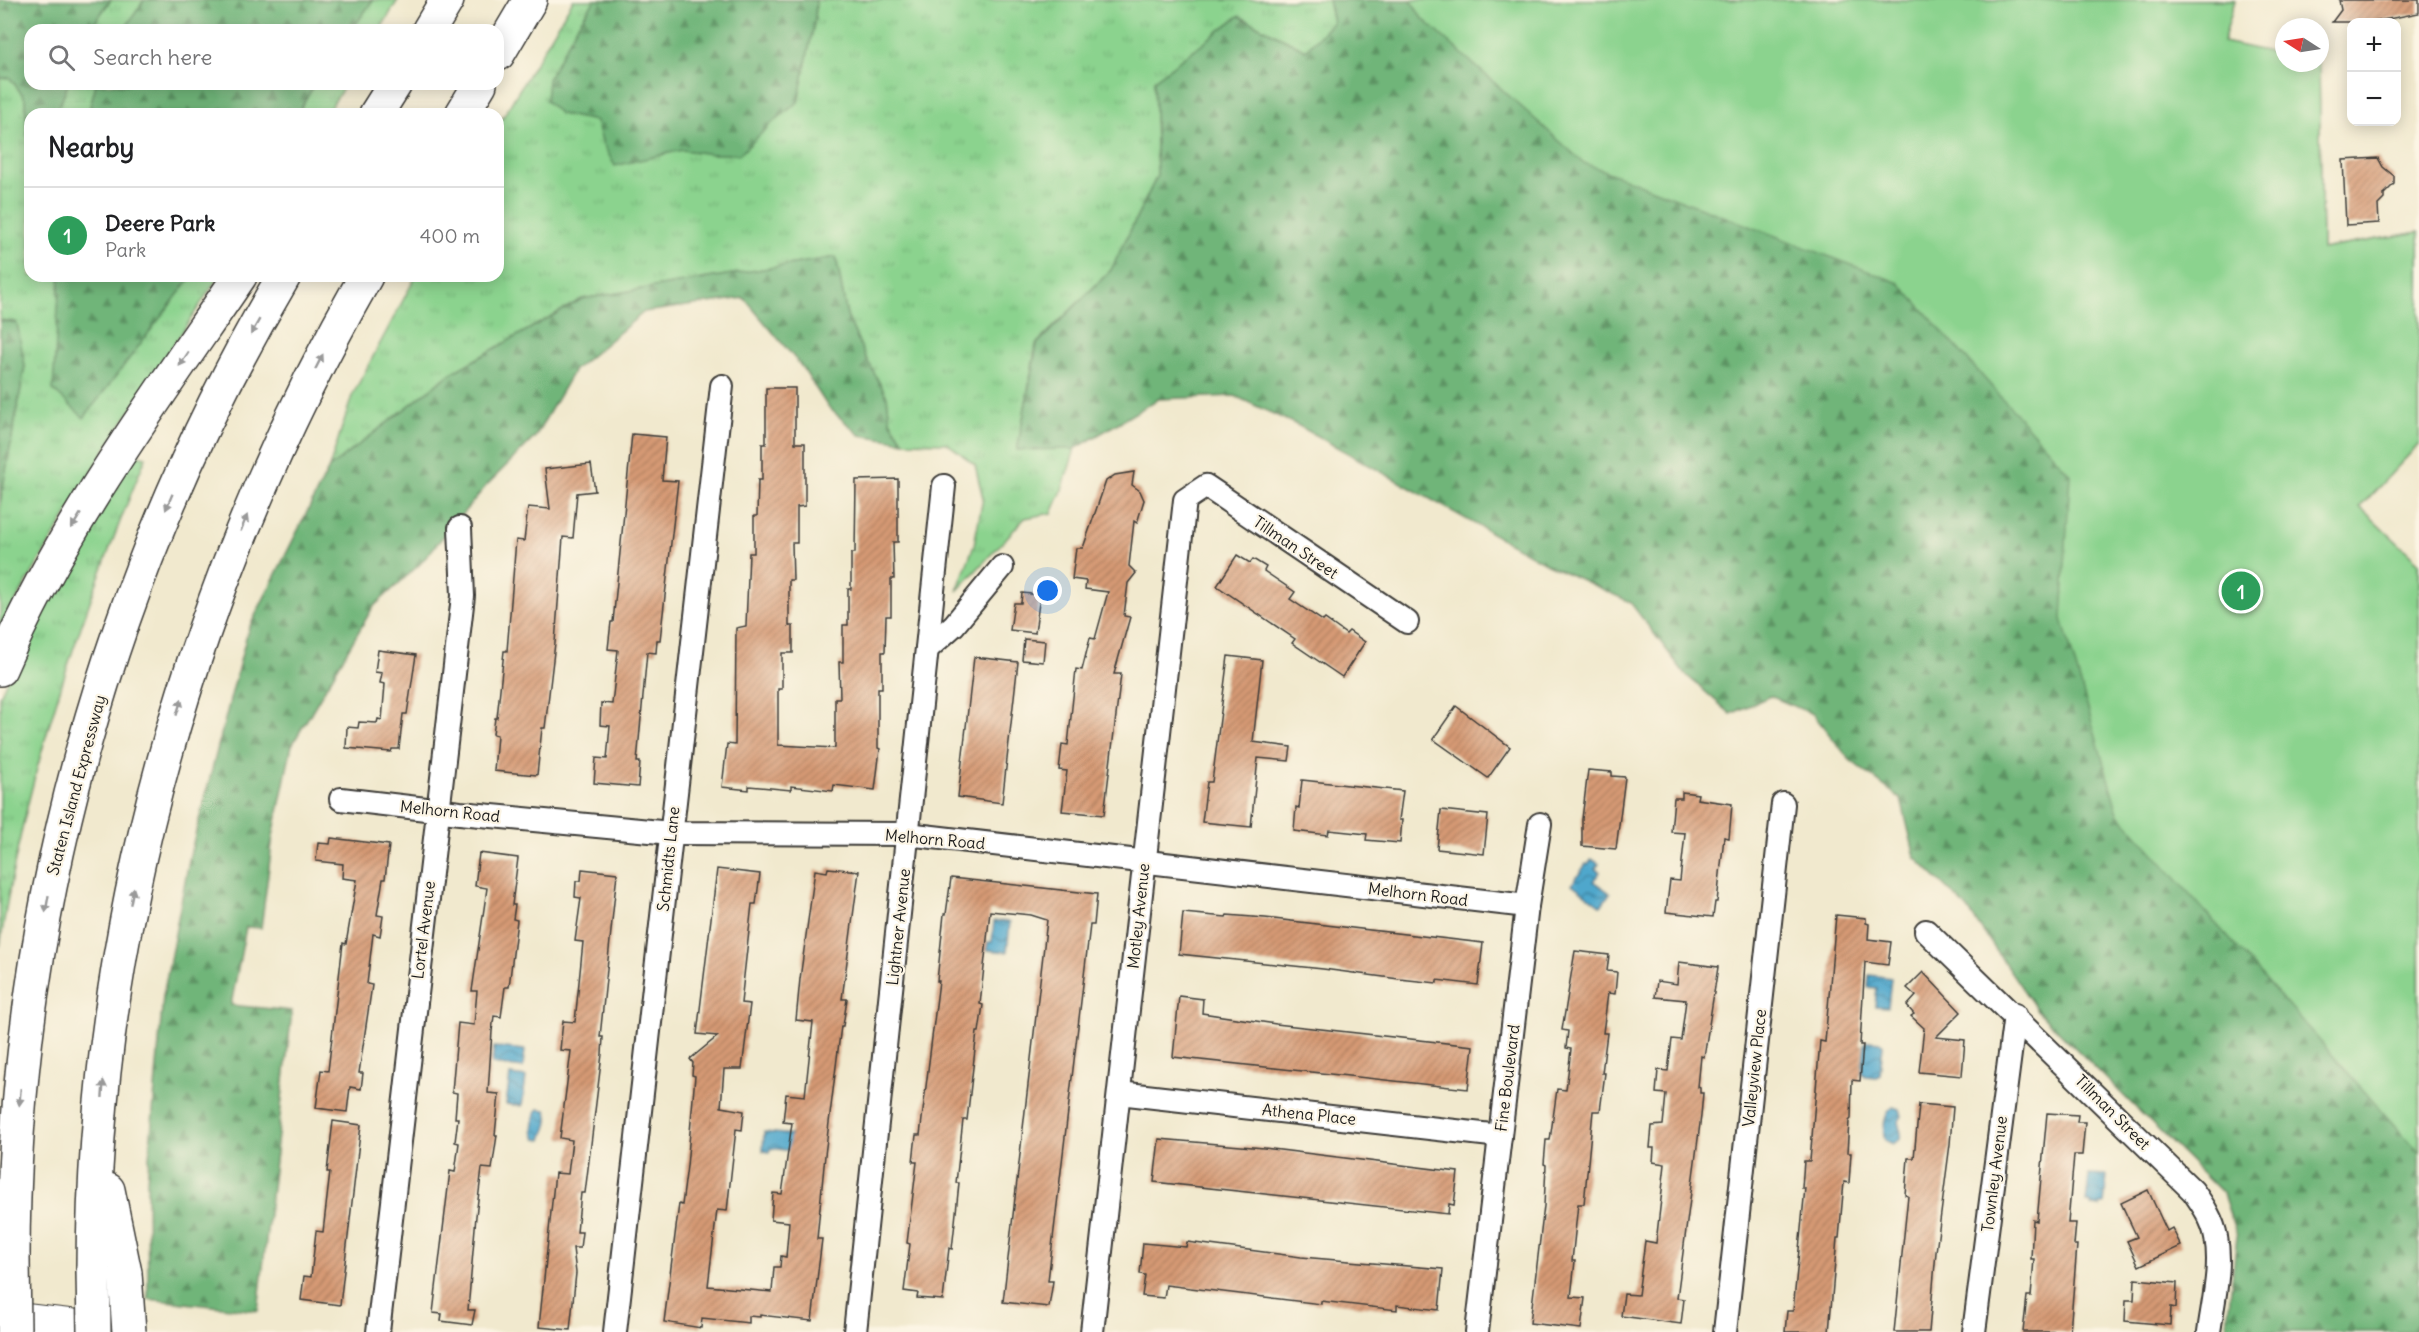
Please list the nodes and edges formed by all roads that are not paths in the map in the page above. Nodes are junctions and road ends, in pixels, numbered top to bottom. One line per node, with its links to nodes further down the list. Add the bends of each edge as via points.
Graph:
1 (447, 0): 3 (highway)
2 (530, 0): 4 (highway)
3 (433, 24)
4 (504, 44)
5 (391, 90): 7 (highway)
6 (476, 90): 8 (highway)
7 (380, 108)
8 (466, 108)
9 (236, 282): 19 (highway, one-way to 19, via 77,519 39,584)
10 (281, 282): 34 (highway, Staten Island Expressway, one-way to 34, bridge, via 226,380 170,500 118,635 77,771 52,877 28,1022 16,1152)
11 (363, 282): 32 (highway, one-way to 11, via 109,1040 132,897 156,789 186,684 221,582 266,472 321,357)
12 (722, 386): 24 (street, Schmidts Lane)
13 (944, 486): 18 (street, Lightner Avenue)
14 (1185, 500): 17 (street, Tillman Street, via 1206,486); 26 (street, Motley Avenue)
15 (460, 528): 22 (street, Lortel Avenue, via 463,596)
16 (1002, 567): 18 (street, via 954,625)
17 (1407, 622)
18 (927, 649): 25 (street, Lightner Avenue)
19 (0, 669)
20 (341, 799): 22 (street, Melhorn Road)
21 (1783, 804): 42 (street, Valleyview Place)
22 (437, 810): 24 (street, Melhorn Road); 37 (street, Lortel Avenue)
23 (1540, 824): 27 (street, Fine Boulevard)
24 (671, 832): 25 (street, Melhorn Road); 38 (street, Schmidts Lane)
25 (907, 834): 26 (street, Melhorn Road); 39 (street, Lightner Avenue)
26 (1144, 862): 27 (street, Melhorn Road); 30 (street, Motley Avenue)
27 (1527, 906): 31 (street, Fine Boulevard)
28 (1926, 931): 29 (street, Tillman Street)
29 (2015, 1016): 43 (street, Townley Avenue); 44 (street, Tillman Street, via 2193,1191 2208,1214 2217,1238)
30 (1119, 1093): 31 (street, Athena Place); 40 (street, Motley Avenue)
31 (1500, 1136): 41 (street, Fine Boulevard)
32 (99, 1147): 35 (highway, bridge); 36 (highway, bridge, via 125,1273)
33 (0, 1317): 36 (main road)
34 (14, 1332)
35 (94, 1332)
36 (130, 1332)
37 (378, 1332)
38 (615, 1332)
39 (855, 1332)
40 (1092, 1332)
41 (1477, 1332)
42 (1725, 1332)
43 (1974, 1332)
44 (2209, 1332)

